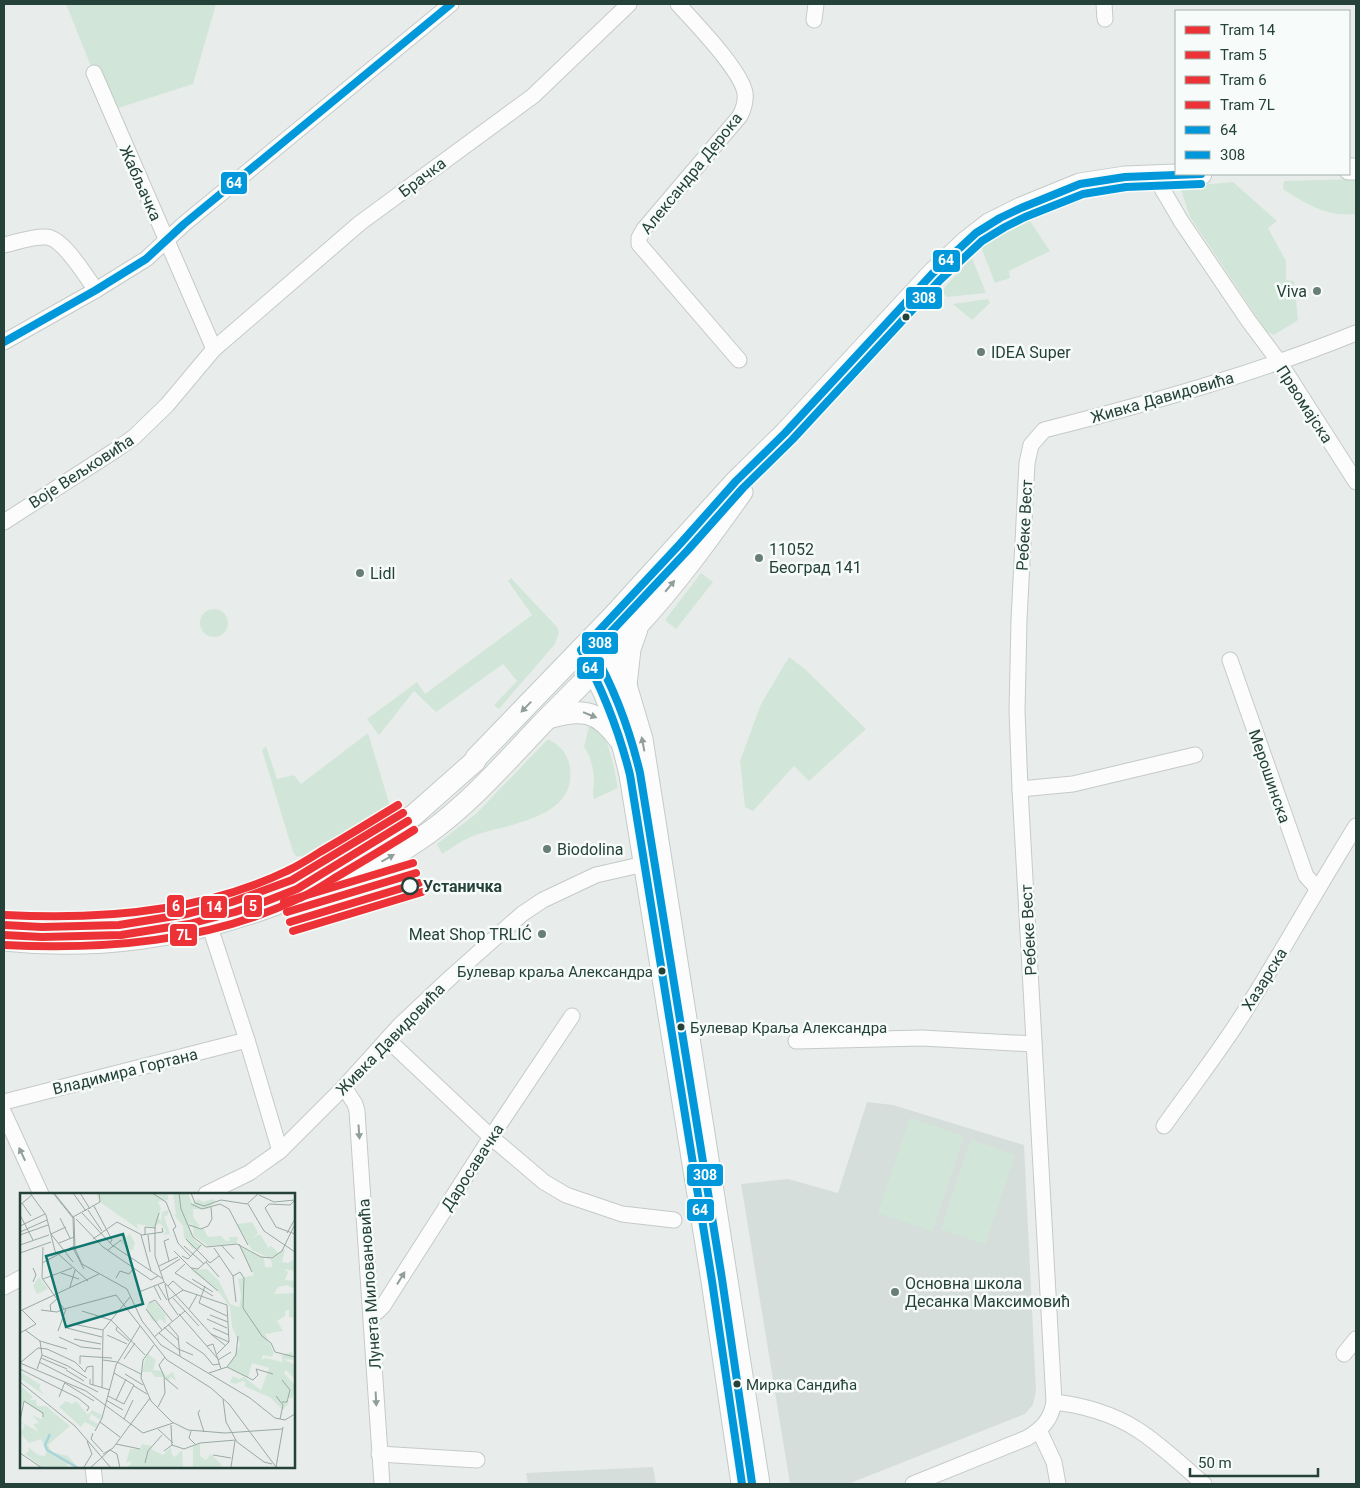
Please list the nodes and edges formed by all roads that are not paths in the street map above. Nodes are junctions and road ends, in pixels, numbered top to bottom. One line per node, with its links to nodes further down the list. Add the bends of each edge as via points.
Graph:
1 (451, 4): 9 (street)
2 (629, 4): 14 (street, Брачка, via 533,96 360,223)
3 (678, 4): 15 (street, Александра Дерока, via 737,74 745,103 740,116 644,229 639,244)
4 (816, 4): 5 (street)
5 (814, 20)
6 (94, 72): 9 (street, Жабљачка)
7 (1156, 175): 8 (main road); 16 (street, Првомајска, via 1181,221); 18 (main road, via 1080,184 1021,208 984,228 962,244 933,273)
8 (1175, 175)
9 (167, 241): 11 (street, via 146,259); 14 (street, Жабљачка)
10 (4, 245): 11 (street, via 52,238 62,245)
11 (96, 290): 13 (street)
12 (1356, 333): 16 (street, Живка Давидовића)
13 (4, 342)
14 (214, 349): 20 (street, Воје Вељковића, via 167,405 134,437)
15 (738, 360)
16 (1280, 363): 17 (street, Живка Давидовића); 19 (street, Првомајска)
17 (1044, 430): 29 (street, Ребеке Вест, via 1031,445 1027,462 1017,710)
18 (785, 433): 21 (main road, one-way to 18, via 701,549); 22 (main road)
19 (1356, 482)
20 (4, 522)
21 (639, 624): 24 (main road); 25 (main road, via 630,649)
22 (584, 646): 24 (main road); 32 (main road, one-way to 32, via 445,789 340,868)
23 (1230, 660): 33 (street, Мерошинска, via 1306,876)
24 (599, 665): 25 (main road); 26 (main road); 27 (main road, via 605,695)
25 (626, 685): 31 (main road, one-way to 25, via 642,739)
26 (548, 718): 27 (main road, one-way to 27, via 573,711 588,713 606,724); 32 (main road, one-way to 26, via 343,880 372,868 452,816)
27 (622, 743): 31 (main road)
28 (1195, 755): 29 (street, via 1074,784)
29 (1020, 789): 40 (street, Ребеке Вест)
30 (1356, 826): 33 (street, Хазарска)
31 (653, 862): 37 (street, Живка Давидовића, via 596,875 522,914); 62 (main road); 63 (main road)
32 (327, 882): 34 (main road, via 274,905)
33 (1317, 888): 44 (street, Хазарска, via 1244,1012)
34 (209, 924): 35 (main road, via 113,941); 38 (street)
35 (4, 940)
36 (572, 1016): 45 (street, Даросавачка)
37 (387, 1039): 41 (street, Живка Давидовића); 45 (street)
38 (247, 1040): 42 (street, Владимира Гортана); 46 (street)
39 (796, 1041): 40 (street, via 922,1038)
40 (1034, 1044): 55 (street, Ребеке Вест)
41 (344, 1087): 46 (street, Живка Давидовића); 52 (street, Лунета Миловановића, one-way to 52, via 357,1112)
42 (4, 1102)
43 (4, 1113): 47 (street, one-way to 43)
44 (1164, 1126)
45 (491, 1137): 49 (street, via 531,1173 560,1192 622,1214); 52 (street, Даросавачка, one-way to 45, via 384,1306)
46 (280, 1151): 48 (street, Живка Давидовића, via 249,1173)
47 (41, 1193)
48 (208, 1193)
49 (674, 1220)
50 (20, 1279): 51 (street)
51 (4, 1287)
52 (371, 1313): 57 (street, Лунета Миловановића, one-way to 57)
53 (1356, 1340): 54 (street)
54 (1344, 1354)
55 (1054, 1402): 56 (street, Ребеке Вест, via 1049,1419); 66 (street, via 1087,1408 1132,1426)
56 (1040, 1430): 64 (street, via 1007,1447); 65 (street, via 1054,1462)
57 (379, 1454): 58 (street); 61 (street, Лунета Миловановића)
58 (477, 1460)
59 (93, 1468): 60 (street)
60 (95, 1484)
61 (382, 1484)
62 (742, 1484)
63 (759, 1484)
64 (913, 1484)
65 (1058, 1484)
66 (1204, 1484)

